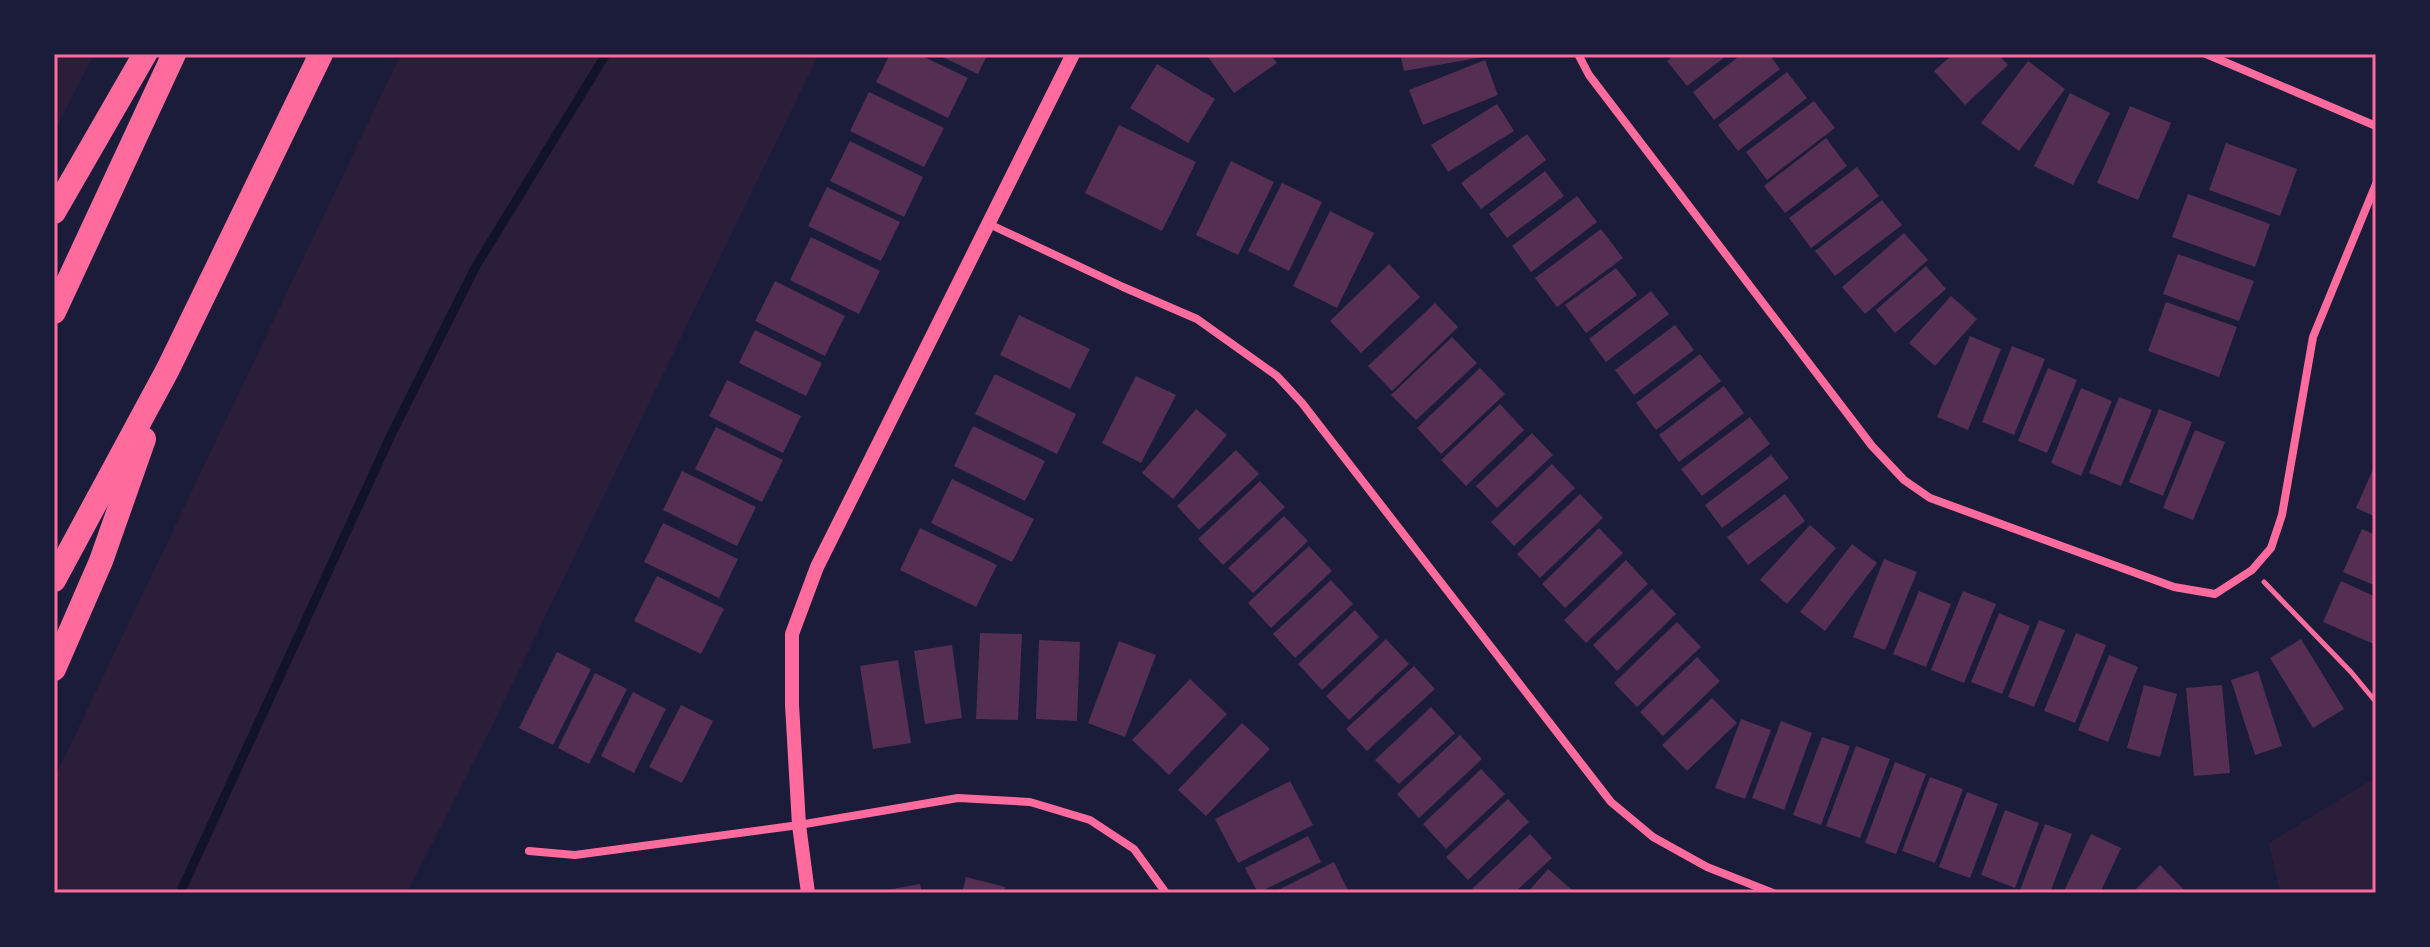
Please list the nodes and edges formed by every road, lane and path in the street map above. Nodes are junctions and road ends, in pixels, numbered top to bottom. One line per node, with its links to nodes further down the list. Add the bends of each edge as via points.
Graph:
1 (145, 54): 9 (highway)
2 (174, 54): 11 (highway)
3 (321, 54): 12 (highway)
4 (1073, 54): 10 (street)
5 (1578, 54): 13 (street, via 1853,421 1904,480 1930,498 2174,587 2215,594)
6 (2206, 54): 7 (street)
7 (2376, 126)
8 (2376, 184): 13 (street, via 2313,337 2282,515 2271,548)
9 (54, 212)
10 (989, 224): 17 (street, via 817,567 792,634); 21 (street, via 1197,319 1277,376 1611,802 1653,837 1707,867)
11 (54, 312)
12 (168, 369): 14 (highway); 15 (highway, via 101,561)
13 (2252, 570): 16 (path)
14 (54, 580)
15 (54, 669)
16 (2376, 702)
17 (799, 825): 18 (street, via 575,855); 19 (street); 20 (street, via 958,798 1030,802 1090,820 1134,849)
18 (529, 851)
19 (808, 893)
20 (1166, 893)
21 (1773, 893)

